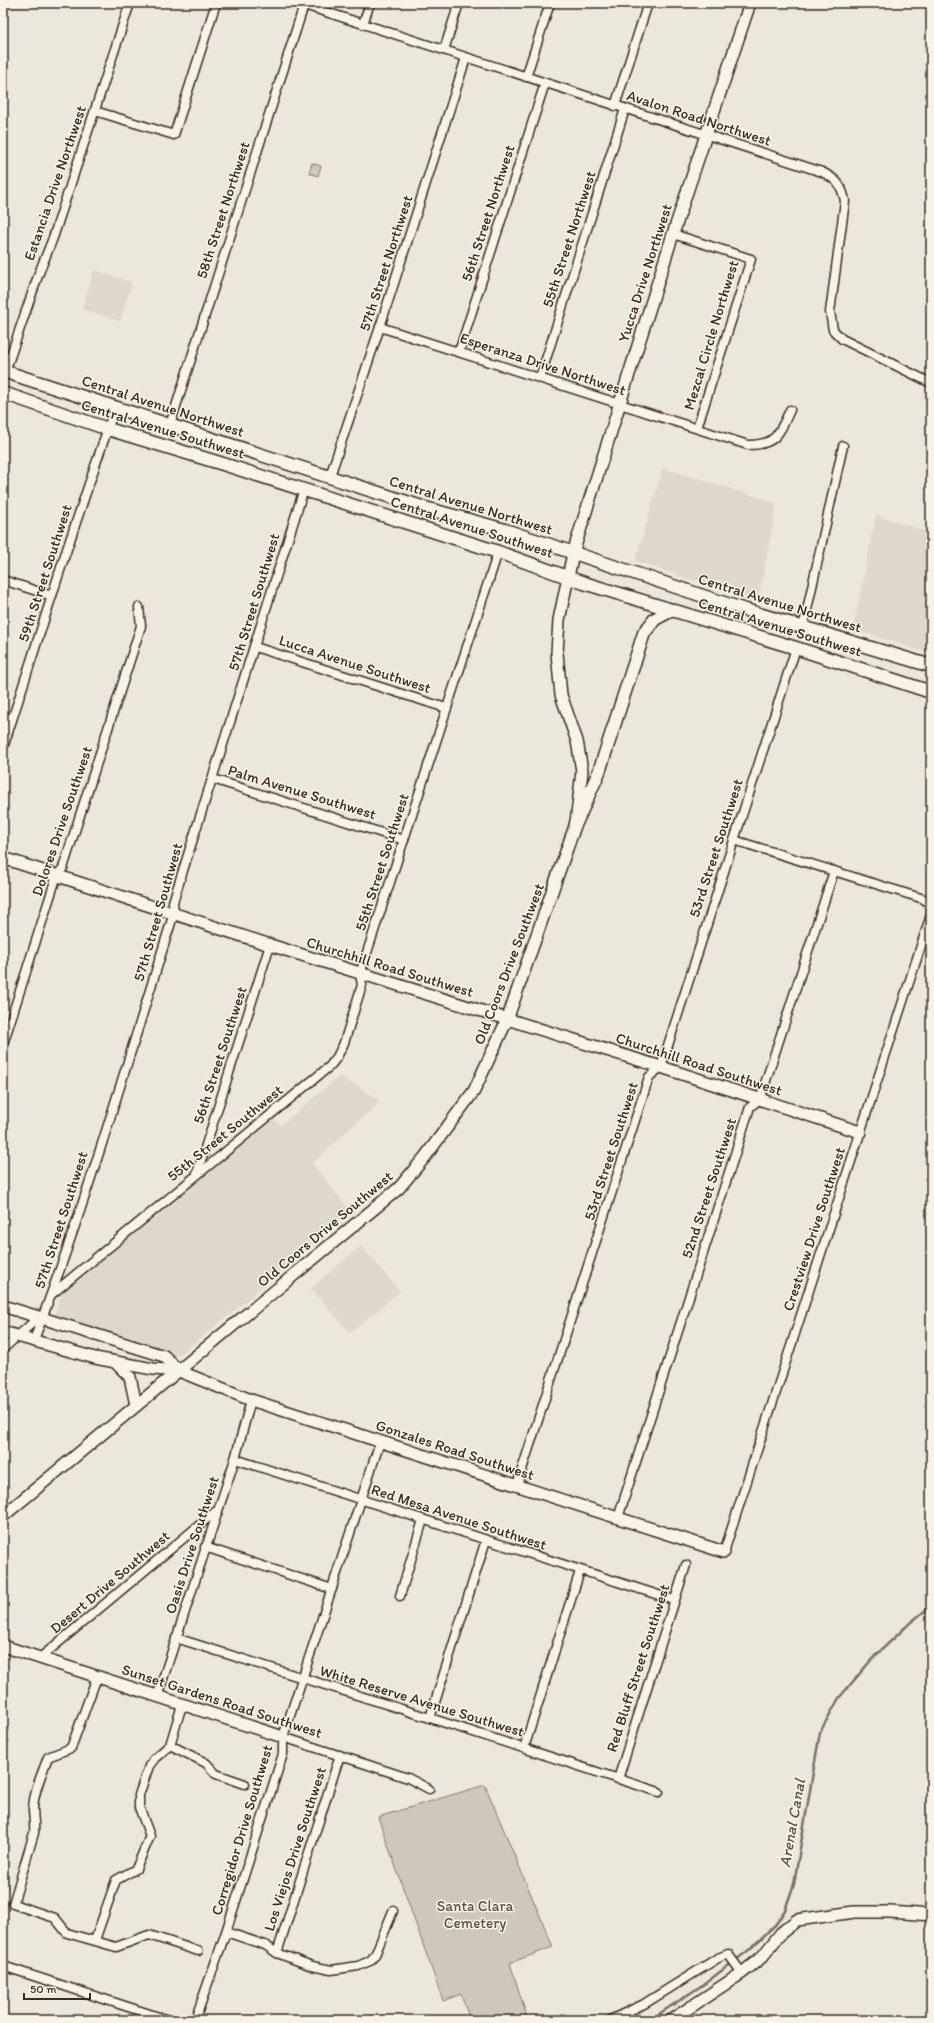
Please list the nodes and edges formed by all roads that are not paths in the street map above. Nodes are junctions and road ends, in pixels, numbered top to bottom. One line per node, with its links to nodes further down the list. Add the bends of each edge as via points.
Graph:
1 (130, 3): 16 (street, Estancia Drive Northwest)
2 (216, 3): 16 (street, via 174,135)
3 (370, 3): 9 (street)
4 (459, 3): 10 (street)
5 (550, 3): 12 (street)
6 (648, 3): 14 (street)
7 (750, 3): 17 (street, Yucca Drive Northwest)
8 (301, 4): 9 (street, Avalon Road Northwest); 28 (street, 58th Street Northwest)
9 (363, 24): 10 (street, Avalon Road Northwest)
10 (444, 50): 11 (street, Avalon Road Northwest)
11 (466, 58): 12 (street, Avalon Road Northwest); 19 (street, 57th Street Northwest)
12 (526, 77): 13 (street, Avalon Road Northwest)
13 (545, 83): 14 (street, Avalon Road Northwest); 20 (street, 56th Street Northwest)
14 (615, 106): 15 (street, Avalon Road Northwest)
15 (625, 109): 17 (street, Avalon Road Northwest); 22 (street, 55th Street Northwest)
16 (95, 111): 21 (street, Estancia Drive Northwest, via 53,238)
17 (706, 135): 18 (street, Yucca Drive Northwest); 23 (street, Avalon Road Northwest, via 822,172 840,183 845,201 830,312 833,330 842,339)
18 (673, 234): 25 (street, Yucca Drive Northwest); 29 (street, Mezcal Circle Northwest, via 751,258)
19 (380, 327): 20 (street, Esperanza Drive Northwest); 32 (street, 57th Street Northwest)
20 (459, 352): 22 (street, Esperanza Drive Northwest)
21 (4, 371): 26 (main road, Central Avenue Northwest)
22 (540, 378): 25 (street, Esperanza Drive Northwest)
23 (931, 383)
24 (3, 393): 30 (main road, Central Avenue Southwest)
25 (619, 403): 29 (street, Esperanza Drive Northwest); 35 (street, Yucca Drive Northwest)
26 (115, 408): 28 (main road, Central Avenue Northwest); 30 (street, 59th Street Southwest)
27 (790, 410): 29 (street, Esperanza Drive Northwest, via 779,434 762,445 748,445)
28 (170, 425): 32 (main road, Central Avenue Northwest)
29 (697, 428)
30 (108, 429): 33 (main road, Central Avenue Southwest); 38 (street, 59th Street Southwest)
31 (843, 446): 41 (street)
32 (330, 476): 35 (main road, Central Avenue Northwest)
33 (304, 489): 34 (main road, Central Avenue Southwest); 42 (street, 57th Street Southwest)
34 (498, 552): 36 (main road, Central Avenue Southwest); 46 (street, 55th Street Southwest)
35 (573, 553): 36 (street, Old Coors Drive Southwest); 41 (main road, Central Avenue Northwest)
36 (568, 577): 40 (main road, Central Avenue Southwest); 51 (street, Old Coors Drive Southwest, via 559,620 557,653 561,695 577,741 582,771)
37 (3, 580): 38 (street)
38 (52, 596): 48 (street, 59th Street Southwest)
39 (139, 607): 56 (street, Dolores Drive Southwest, via 141,626 63,868)
40 (672, 610): 43 (main road, Central Avenue Southwest); 51 (main road, via 655,620 644,633 599,772)
41 (803, 628): 44 (main road, Central Avenue Northwest)
42 (255, 647): 46 (street, Lucca Avenue Southwest); 50 (street, 57th Street Southwest)
43 (796, 648): 45 (main road, Central Avenue Southwest); 53 (street, 53rd Street Southwest)
44 (931, 666)
45 (931, 692)
46 (446, 708): 52 (street, 55th Street Southwest)
47 (3, 716): 48 (street)
48 (12, 719): 49 (street, 59th Street Southwest)
49 (3, 748)
50 (213, 779): 52 (street, Palm Avenue Southwest); 59 (street, 57th Street Southwest, via 173,902)
51 (576, 823): 63 (street, Old Coors Drive Southwest)
52 (404, 840): 62 (street, 55th Street Southwest)
53 (734, 840): 55 (street); 65 (street, 53rd Street Southwest)
54 (3, 858): 56 (street, Churchhill Road Southwest)
55 (834, 871): 57 (street, via 924,899); 66 (street, 52nd Street Southwest)
56 (57, 875): 59 (street, Churchhill Road Southwest); 64 (street, Dolores Drive Southwest)
57 (931, 905): 58 (street)
58 (931, 908)
59 (174, 914): 61 (street, Churchhill Road Southwest); 69 (street, 57th Street Southwest)
60 (931, 915): 67 (street, Crestview Drive Southwest)
61 (270, 946): 62 (street, Churchhill Road Southwest); 68 (street, 56th Street Southwest)
62 (360, 974): 63 (street, Churchhill Road Southwest); 68 (street, 55th Street Southwest, via 362,986 344,1044 330,1066)
63 (507, 1020): 65 (street, Churchhill Road Southwest); 77 (street, Old Coors Drive Southwest, via 474,1091 399,1188)
64 (3, 1044)
65 (661, 1067): 66 (street, Churchhill Road Southwest); 82 (street, 53rd Street Southwest, via 649,1077)
66 (760, 1099): 67 (street, Churchhill Road Southwest); 86 (street, 52nd Street Southwest, via 750,1107)
67 (860, 1132): 90 (street, Crestview Drive Southwest)
68 (197, 1174): 69 (street, 55th Street Southwest)
69 (52, 1294): 71 (street, 57th Street Southwest)
70 (3, 1306): 71 (street, Gonzales Road Southwest)
71 (40, 1318): 73 (street); 74 (street, 57th Street Southwest); 77 (street, Gonzales Road Southwest, via 164,1356)
72 (3, 1332): 73 (street, Gonzales Road Southwest)
73 (18, 1337): 74 (street, Gonzales Road Southwest); 75 (street)
74 (34, 1340): 76 (street, Gonzales Road Southwest)
75 (3, 1349)
76 (115, 1362): 77 (street, Gonzales Road Southwest); 79 (street, via 130,1377)
77 (179, 1371): 78 (street, Gonzales Road Southwest); 79 (street, Old Coors Drive Southwest)
78 (252, 1400): 80 (street, Gonzales Road Southwest); 81 (street, Oasis Drive Southwest)
79 (136, 1405): 85 (street, Old Coors Drive Southwest)
80 (380, 1442): 82 (street, Gonzales Road Southwest); 83 (street, Corregidor Drive Southwest)
81 (235, 1459): 83 (street, Red Mesa Avenue Southwest); 84 (street, Oasis Drive Southwest)
82 (517, 1485): 86 (street, Gonzales Road Southwest)
83 (361, 1500): 87 (street, Red Mesa Avenue Southwest); 93 (street, Corregidor Drive Southwest)
84 (216, 1512): 89 (street, Oasis Drive Southwest); 98 (street, Desert Drive Southwest)
85 (3, 1516)
86 (618, 1518): 90 (street, Gonzales Road Southwest)
87 (423, 1520): 88 (street, Red Mesa Avenue Southwest); 94 (street)
88 (486, 1540): 92 (street, Red Mesa Avenue Southwest); 103 (street)
89 (205, 1547): 93 (street); 96 (street, Oasis Drive Southwest)
90 (724, 1552)
91 (686, 1565): 95 (street, Red Bluff Street Southwest)
92 (580, 1571): 95 (street, Red Mesa Avenue Southwest); 106 (street)
93 (332, 1588): 100 (street, Corregidor Drive Southwest)
94 (400, 1596)
95 (674, 1600): 108 (street, Red Bluff Street Southwest)
96 (176, 1638): 100 (street, White Reserve Avenue Southwest); 101 (street, Oasis Drive Southwest)
97 (3, 1646): 98 (street, Sunset Gardens Road Southwest)
98 (40, 1658): 99 (street, Sunset Gardens Road Southwest)
99 (97, 1678): 101 (street, Sunset Gardens Road Southwest); 115 (street, via 71,1748 48,1757 40,1777 33,1810 34,1833 13,1904 55,1918 67,1933)
100 (303, 1679): 103 (street, White Reserve Avenue Southwest); 104 (street, Corregidor Drive Southwest)
101 (156, 1697): 102 (street, Sunset Gardens Road Southwest)
102 (182, 1706): 104 (street, Sunset Gardens Road Southwest); 105 (street)
103 (430, 1718): 106 (street, White Reserve Avenue Southwest)
104 (283, 1737): 107 (street, Sunset Gardens Road Southwest); 114 (street, Corregidor Drive Southwest, via 283,1754)
105 (170, 1745): 109 (street, via 206,1763 216,1774); 115 (street, via 149,1766 139,1795 139,1807 150,1836 146,1848 136,1869 116,1880)
106 (524, 1748): 108 (street, White Reserve Avenue Southwest)
107 (340, 1754): 110 (street, Sunset Gardens Road Southwest, via 408,1778); 117 (street, Los Viejos Drive Southwest)
108 (618, 1779): 111 (street, White Reserve Avenue Southwest)
109 (245, 1784)
110 (429, 1790)
111 (659, 1792)
112 (393, 1911): 117 (street, via 375,1955 370,1961 358,1966 331,1970)
113 (931, 1915): 119 (street, via 854,1912 797,1920 781,1933 762,1957)
114 (226, 1932): 117 (street, via 265,1945); 121 (street, Corregidor Drive Southwest)
115 (95, 1940): 116 (street, via 116,1947 149,1935)
116 (198, 1951)
117 (277, 1953)
118 (3, 1966): 120 (street)
119 (740, 1971): 122 (street, via 728,1954 644,2004); 123 (street)
120 (168, 2020)
121 (195, 2020)
122 (610, 2020)
123 (672, 2020)

